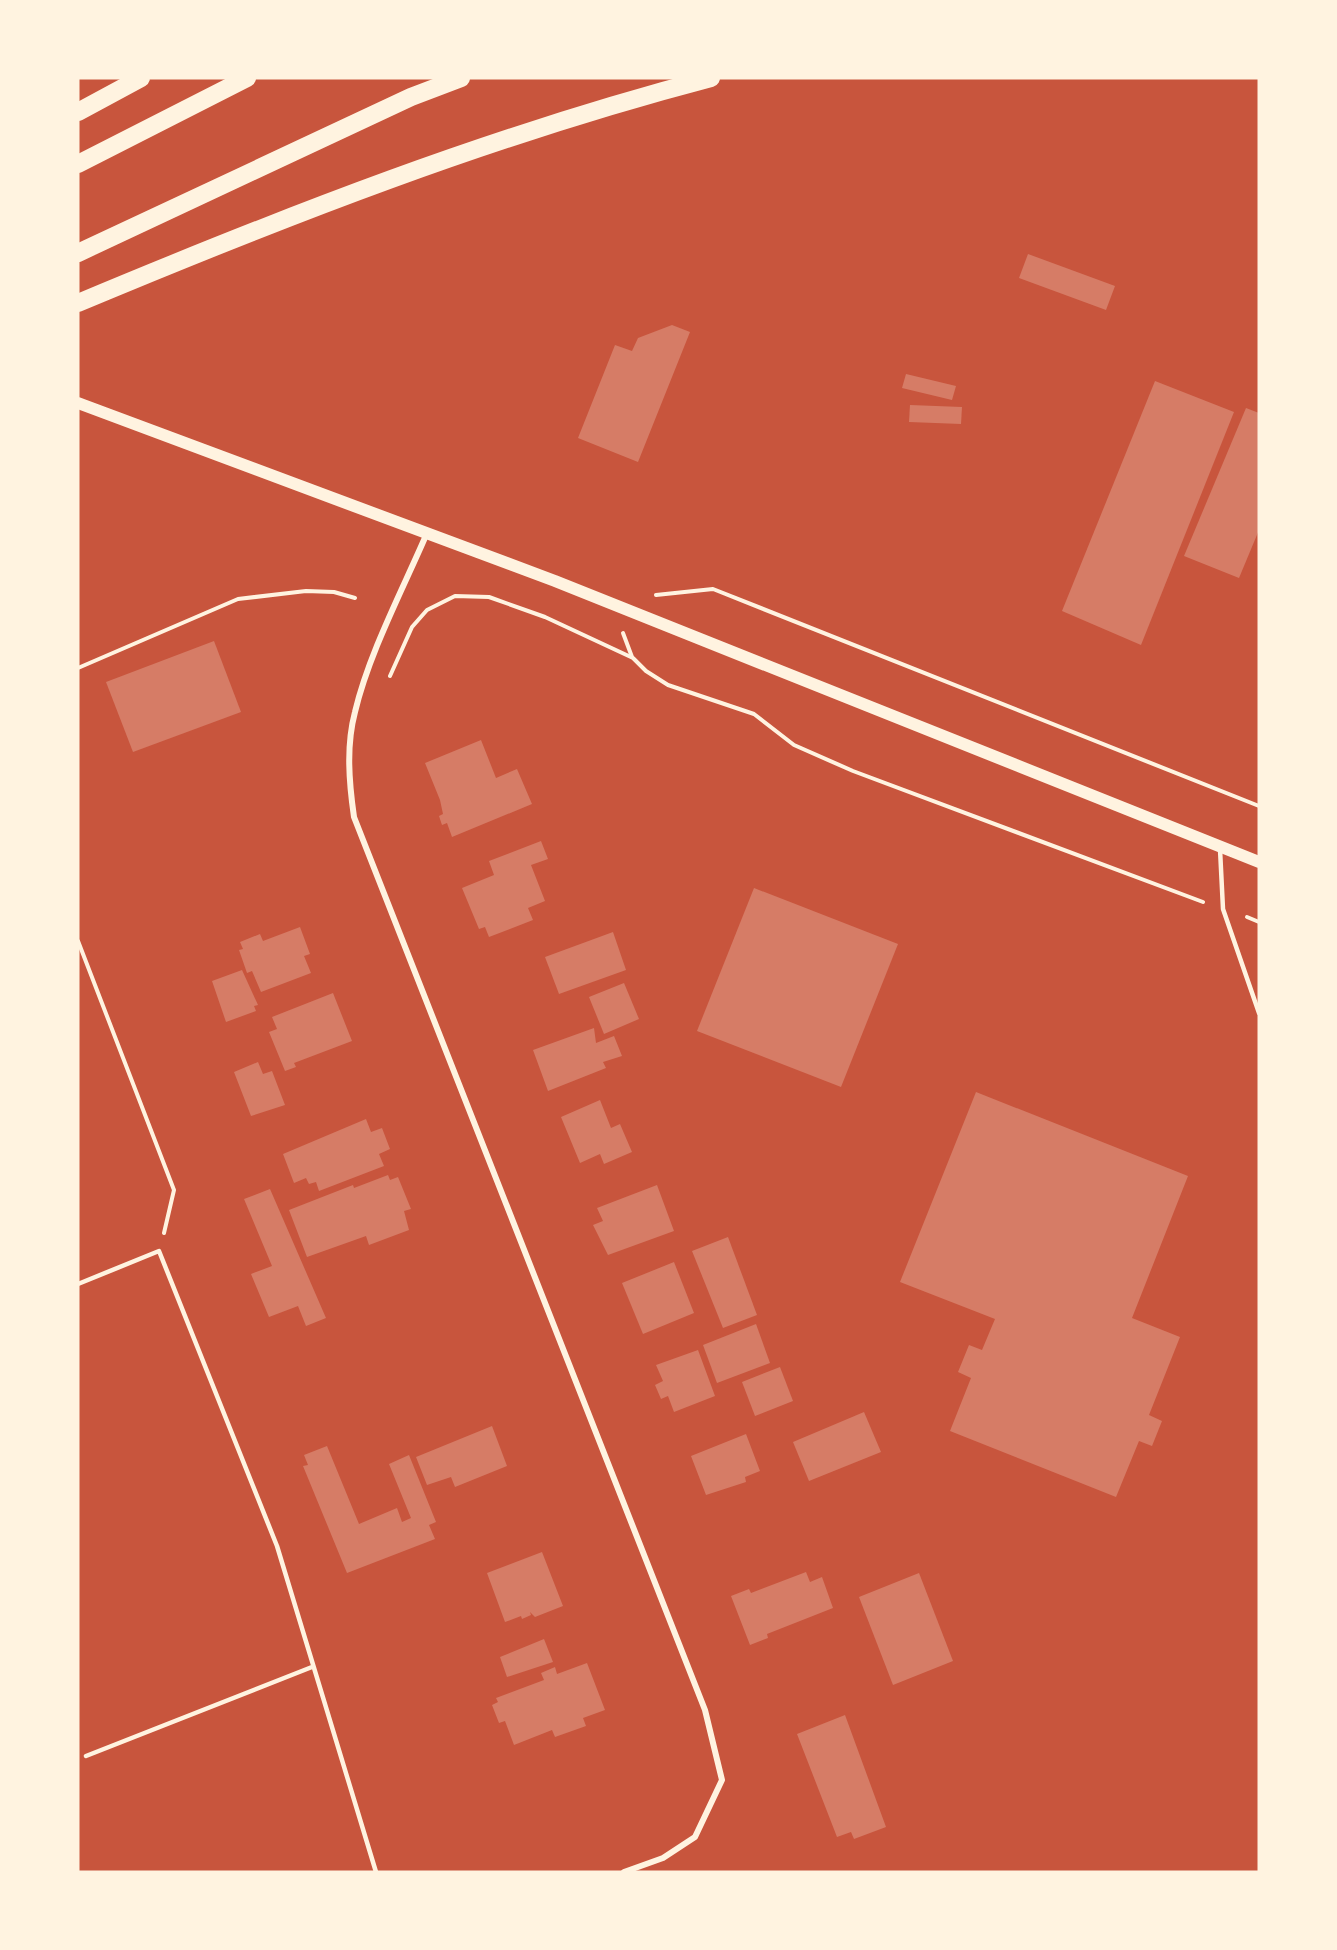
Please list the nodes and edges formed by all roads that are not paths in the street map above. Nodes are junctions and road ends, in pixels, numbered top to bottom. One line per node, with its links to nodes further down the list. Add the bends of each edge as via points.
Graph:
1 (141, 78): 5 (highway)
2 (247, 78): 6 (highway)
3 (461, 78): 7 (highway, via 411,97)
4 (711, 78): 8 (highway, via 441,160 305,209)
5 (78, 112)
6 (78, 164)
7 (78, 253)
8 (78, 303)
9 (78, 403): 10 (main road)
10 (428, 533): 11 (main road); 18 (street, via 374,656 355,711 349,779 354,817 705,1710 722,1780 695,1837 663,1858)
11 (1220, 846): 12 (main road); 13 (lane, via 1223,909)
12 (1259, 862)
13 (1259, 1013)
14 (78, 1284): 15 (lane, via 159,1251 277,1546)
15 (312, 1667): 16 (lane); 17 (lane)
16 (86, 1756)
17 (376, 1872)
18 (624, 1872)

